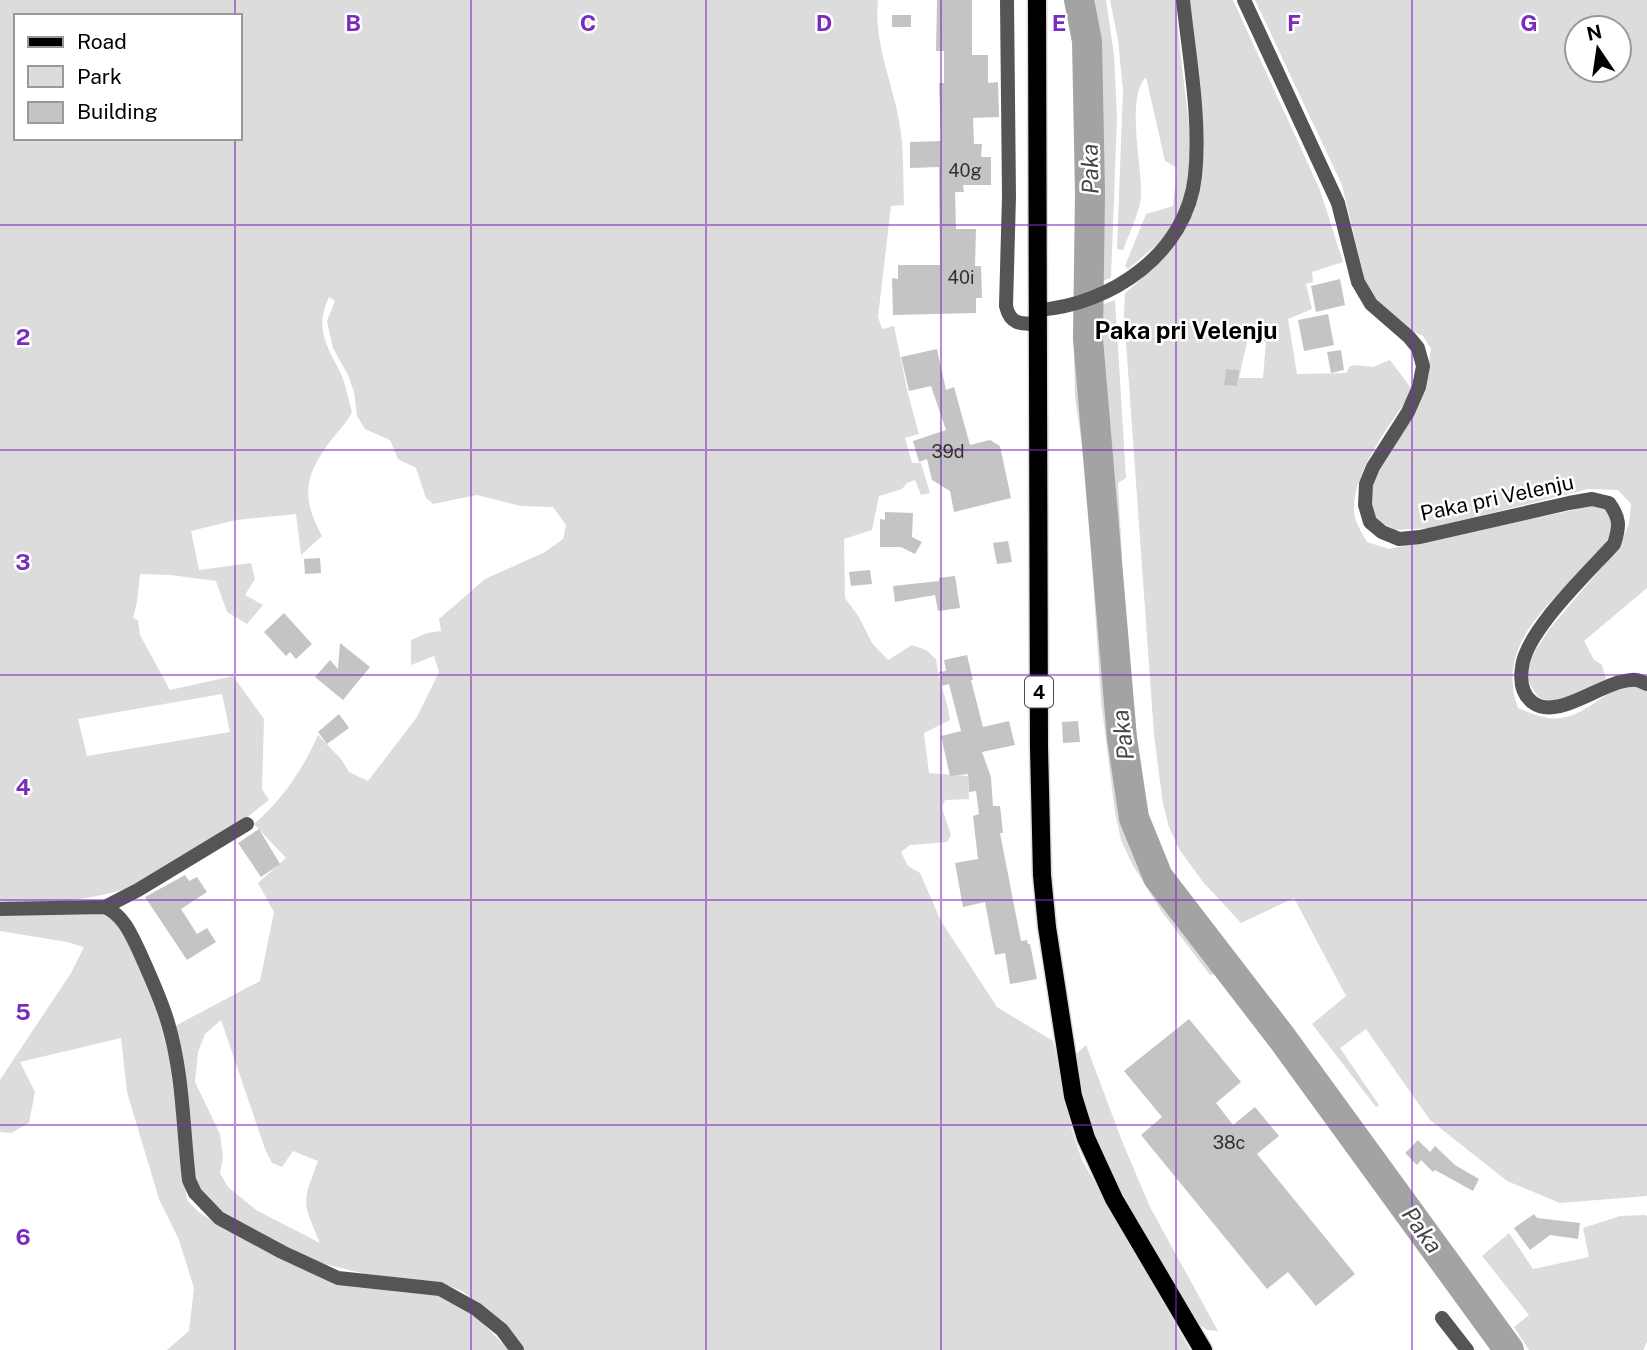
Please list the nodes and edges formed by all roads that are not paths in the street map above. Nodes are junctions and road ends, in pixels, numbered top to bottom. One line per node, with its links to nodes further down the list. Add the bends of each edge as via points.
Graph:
1 (1007, 0): 5 (street, via 1006,306 1014,322)
2 (1037, 0): 5 (main road, 4)
3 (1183, 0): 5 (street, via 1194,114 1195,178 1187,210 1175,234 1136,275 1114,289)
4 (1244, 0): 6 (street, Paka pri Velenju, via 1338,203 1358,282 1371,304 1418,348 1423,366 1408,412 1366,484 1370,523 1399,539 1592,499 1609,503 1618,515 1614,544 1531,640 1521,683 1527,698 1539,707 1553,708 1613,683 1633,679)
5 (1038, 317): 12 (main road, 4, via 1041,848 1064,1048 1086,1138 1115,1199)
6 (1647, 684)
7 (247, 824): 8 (street)
8 (105, 906): 9 (street); 11 (street, via 118,913 129,930 169,1026 189,1180 195,1193 219,1218 338,1278 440,1289 476,1309 502,1330)
9 (0, 909)
10 (1442, 1318): 13 (street)
11 (517, 1350)
12 (1203, 1350)
13 (1467, 1350)

